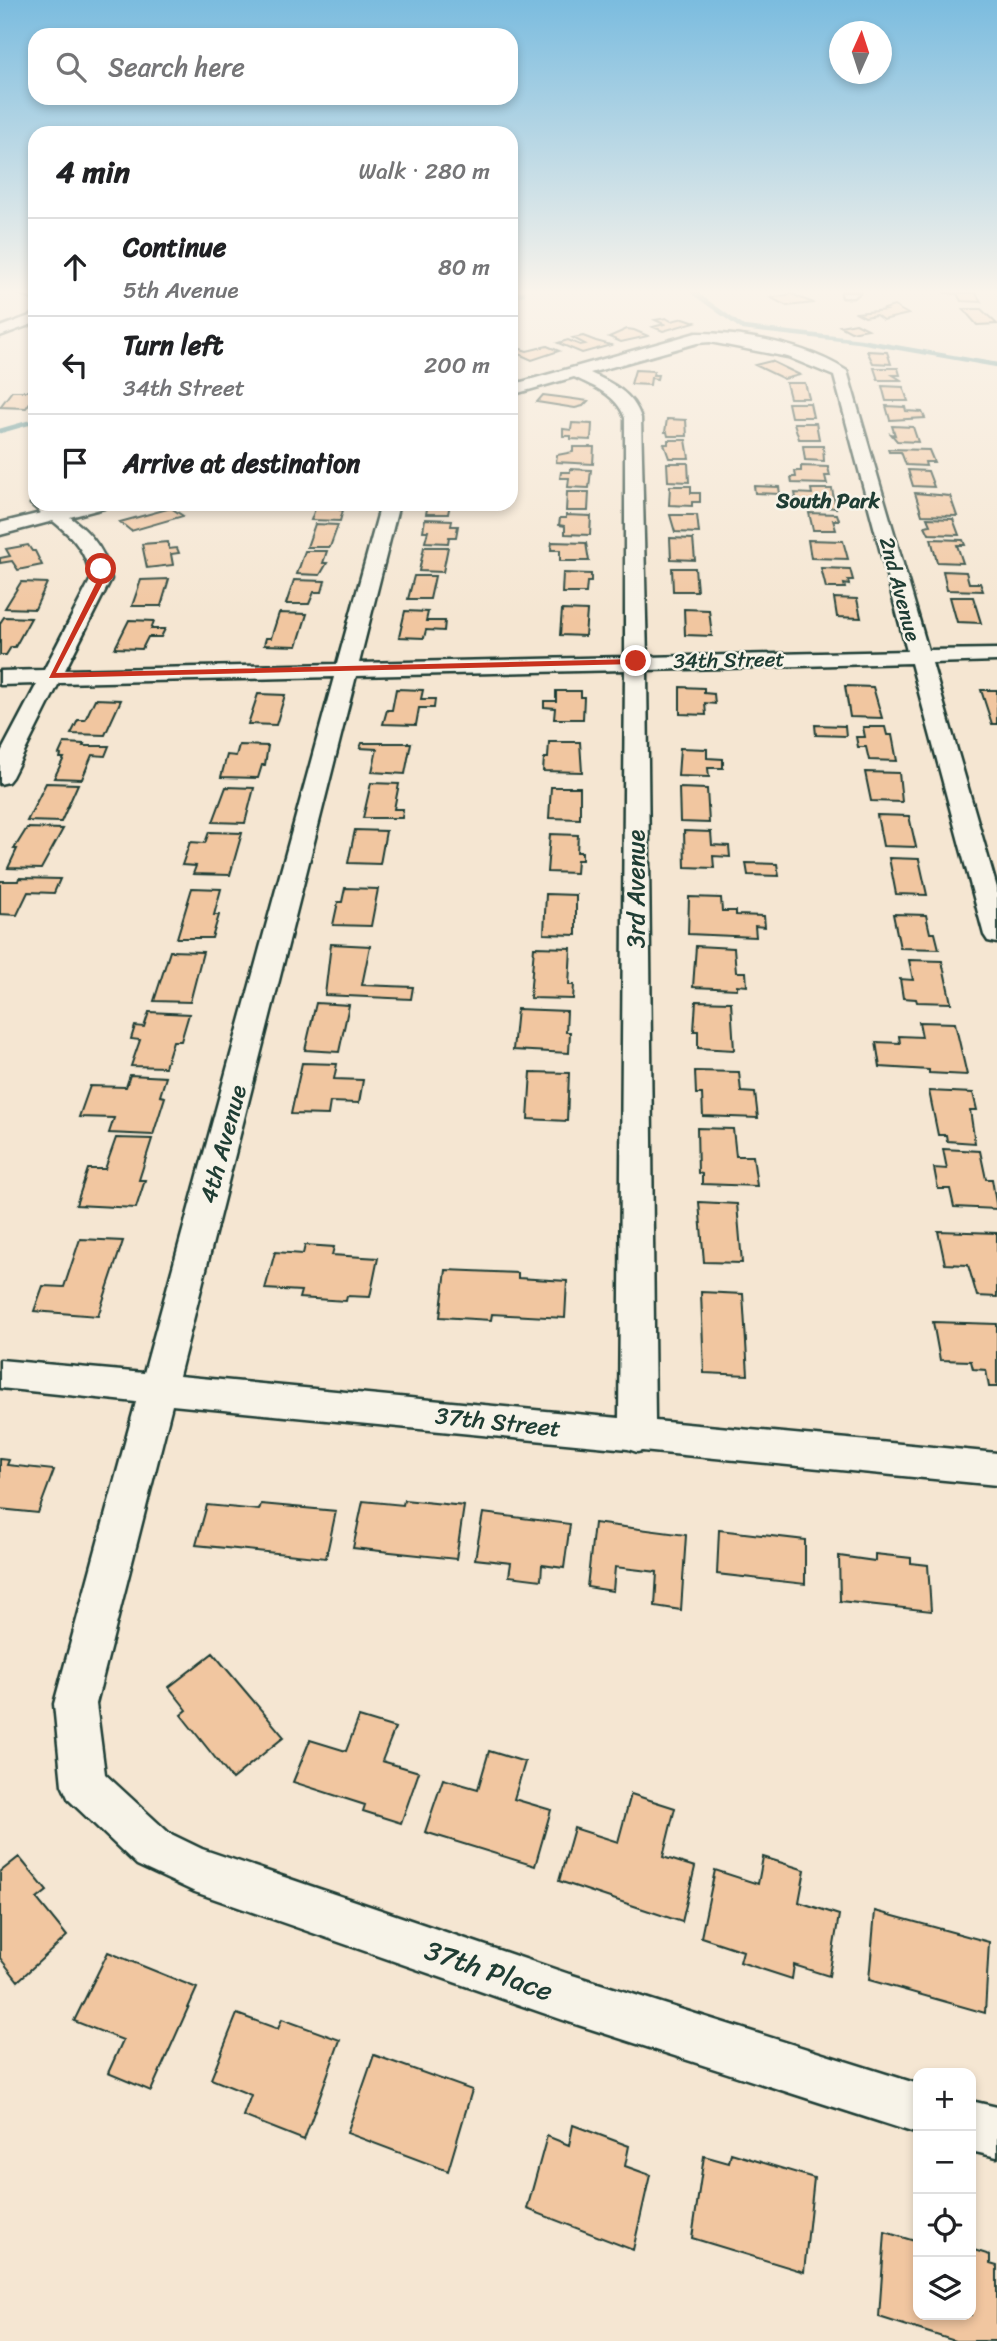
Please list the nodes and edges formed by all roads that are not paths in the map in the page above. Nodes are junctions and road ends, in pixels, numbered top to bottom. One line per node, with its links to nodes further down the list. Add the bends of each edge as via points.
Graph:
1 (625, 402): 9 (street, 3rd Avenue, via 633,418)
2 (849, 402): 8 (street, 2nd Avenue)
3 (45, 511): 6 (street)
4 (49, 511): 11 (street, via 95,552 101,579)
5 (388, 511): 10 (street, 4th Avenue)
6 (0, 529)
7 (997, 655): 8 (street, 34th Street)
8 (918, 656): 9 (street, 34th Street); 14 (street, 2nd Avenue)
9 (636, 661): 10 (street, 34th Street); 17 (street, 3rd Avenue)
10 (347, 668): 11 (street, 34th Street); 16 (street, 4th Avenue)
11 (51, 676): 12 (street, 34th Street); 13 (street)
12 (0, 678)
13 (0, 776)
14 (997, 935)
15 (0, 1374): 16 (street, 37th Street)
16 (159, 1389): 17 (street, 37th Street); 19 (street, 4th Avenue, via 75,1704)
17 (637, 1437): 18 (street, 37th Street)
18 (997, 1469)
19 (84, 1785): 20 (street, 37th Place, via 153,1849 195,1869 569,1998)
20 (913, 2107)
21 (976, 2127): 22 (street)
22 (997, 2132)

